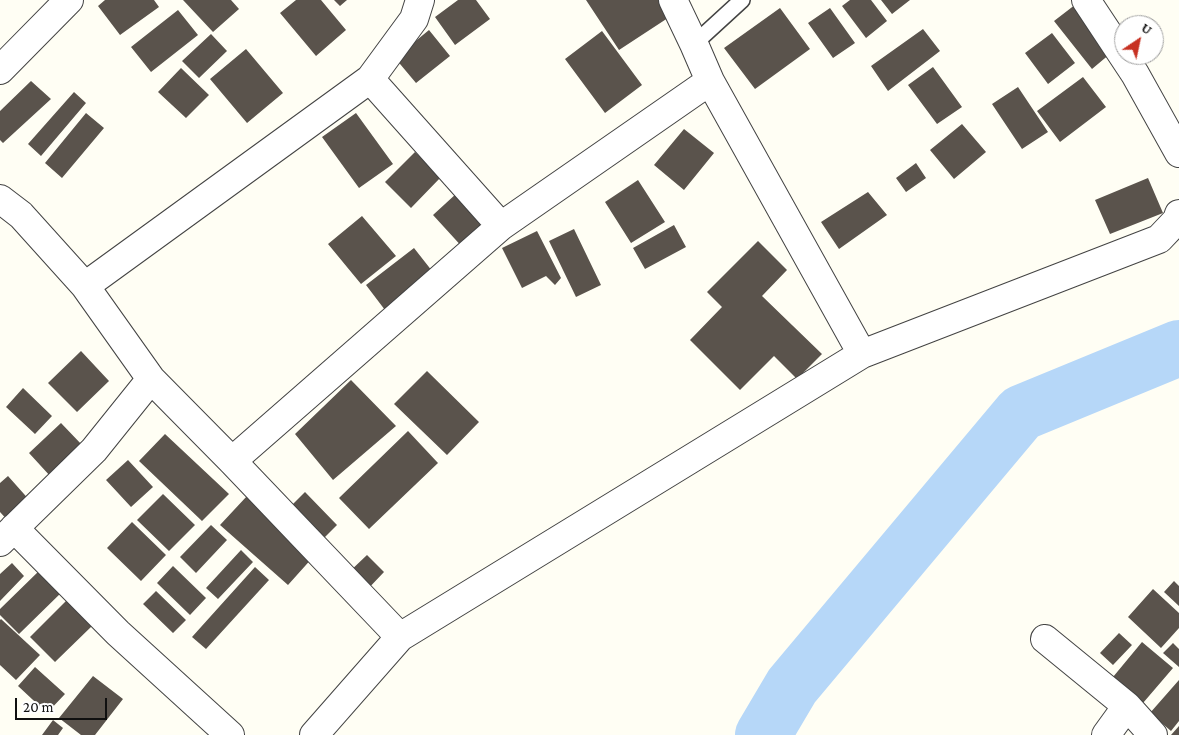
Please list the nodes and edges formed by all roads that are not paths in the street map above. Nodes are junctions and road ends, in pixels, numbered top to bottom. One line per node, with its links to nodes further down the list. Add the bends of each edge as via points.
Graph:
1 (69, 0): 7 (street)
2 (420, 0): 8 (street, via 414,19)
3 (673, 0): 6 (street)
4 (742, 0): 6 (lane)
5 (1086, 0): 10 (street, via 1134,74)
6 (694, 44): 9 (street)
7 (0, 70)
8 (370, 79): 13 (street); 14 (street)
9 (710, 82): 13 (street); 15 (street)
10 (1179, 153)
11 (0, 199): 14 (street, via 21,215)
12 (1179, 214): 15 (street, via 1159,239)
13 (501, 226): 17 (street)
14 (85, 286): 16 (street)
15 (862, 354): 19 (street)
16 (151, 379): 17 (street); 18 (street, via 94,450)
17 (232, 461): 19 (street)
18 (7, 535): 22 (street)
19 (400, 637): 23 (street)
20 (1044, 639): 21 (street)
21 (1127, 706): 24 (street); 25 (street)
22 (230, 735)
23 (314, 735)
24 (1106, 735)
25 (1153, 735)

